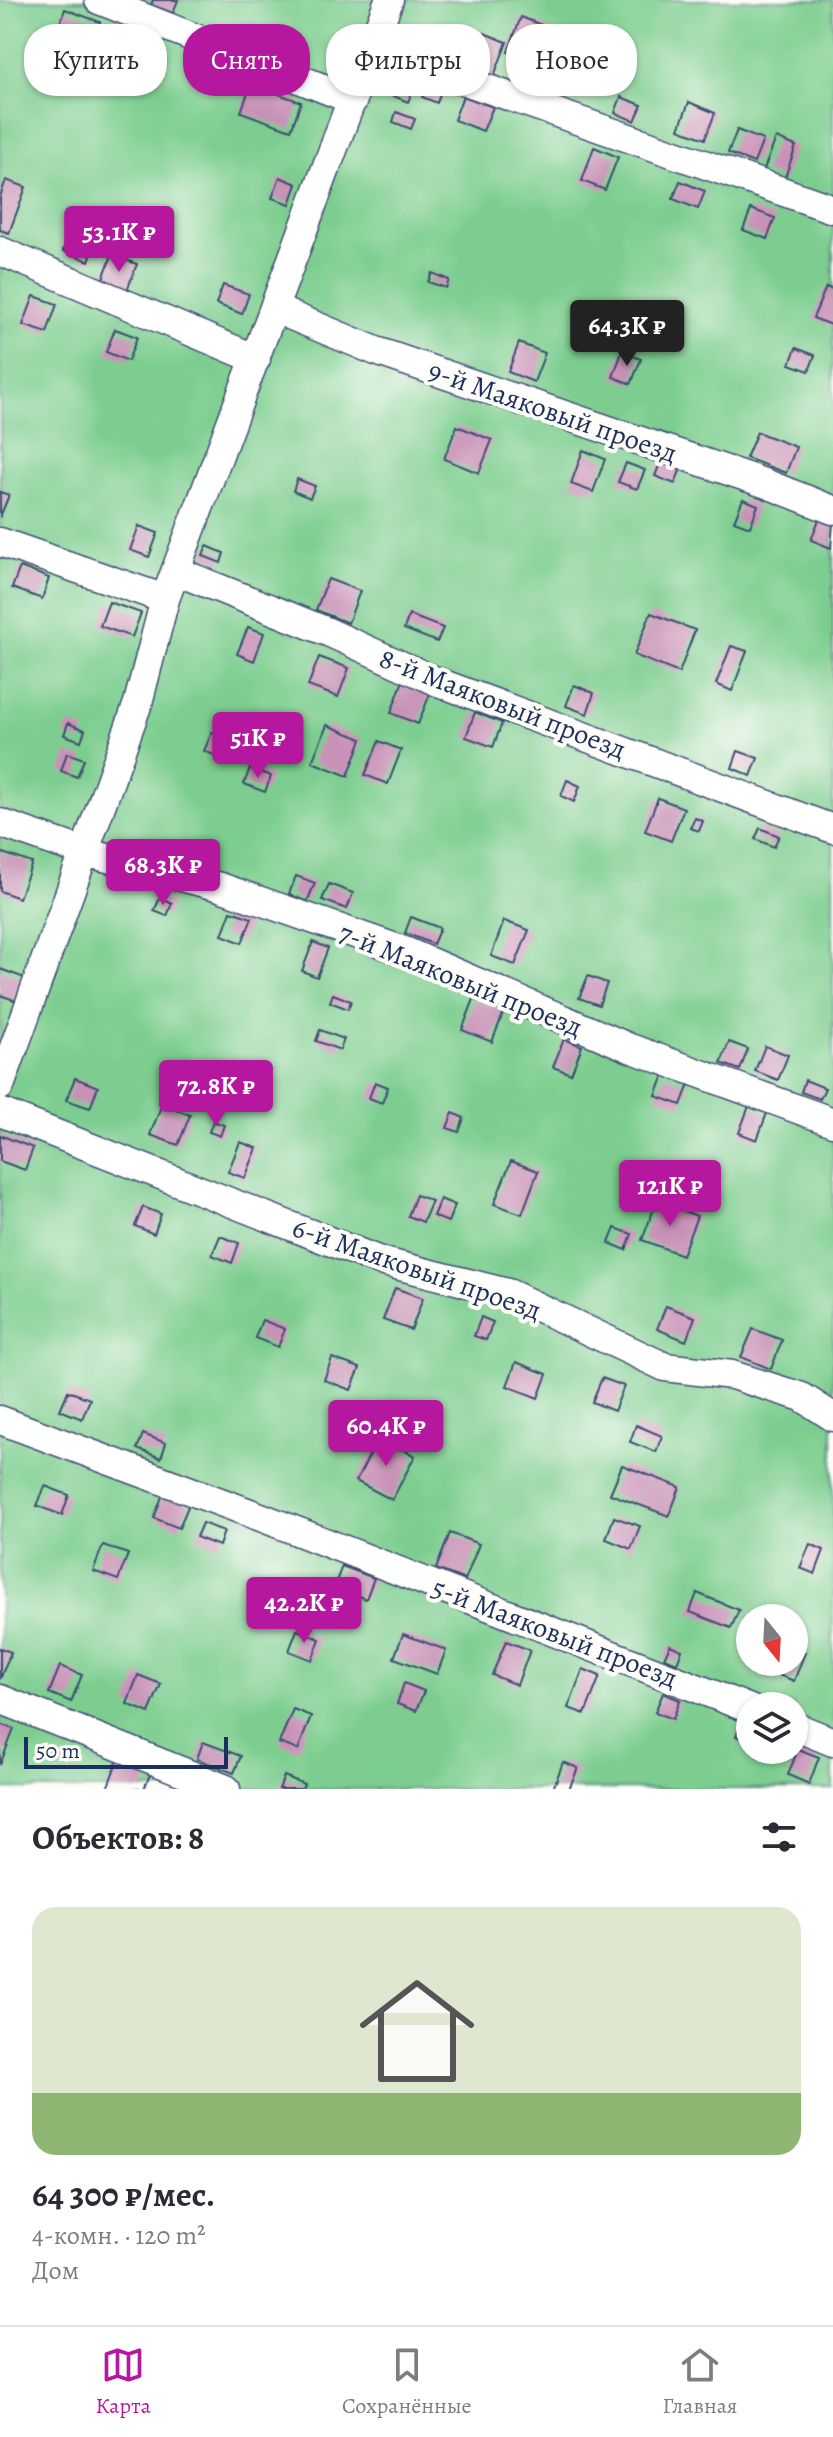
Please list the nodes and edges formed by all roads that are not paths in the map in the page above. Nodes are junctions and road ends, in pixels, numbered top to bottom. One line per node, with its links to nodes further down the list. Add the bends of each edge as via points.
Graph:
1 (99, 0): 6 (street)
2 (389, 0): 3 (street)
3 (381, 24)
4 (490, 90): 7 (street)
5 (355, 96): 6 (street)
6 (353, 100): 9 (street)
7 (833, 209)
8 (0, 251): 10 (street)
9 (275, 309): 10 (street); 11 (street, 9-й Маяковый проезд, via 376,351)
10 (256, 359): 13 (street)
11 (833, 510)
12 (0, 542): 14 (street)
13 (176, 571): 14 (street); 16 (street, 8-й Маяковый проезд, via 438,682)
14 (165, 599): 17 (street, via 138,703)
15 (0, 823): 17 (street, 7-й Маяковый проезд)
16 (833, 829)
17 (84, 852): 18 (street); 20 (street, 7-й Маяковый проезд, via 220,887 407,952 630,1048)
18 (0, 1086)
19 (0, 1112): 21 (street, 6-й Маяковый проезд, via 380,1261 508,1293 665,1367 732,1375 802,1397)
20 (833, 1122)
21 (833, 1417)
22 (0, 1420): 24 (street, 5-й Маяковый проезд)
23 (0, 1699): 27 (street)
24 (736, 1704)
25 (808, 1732): 26 (street)
26 (833, 1742)
27 (226, 1789)

